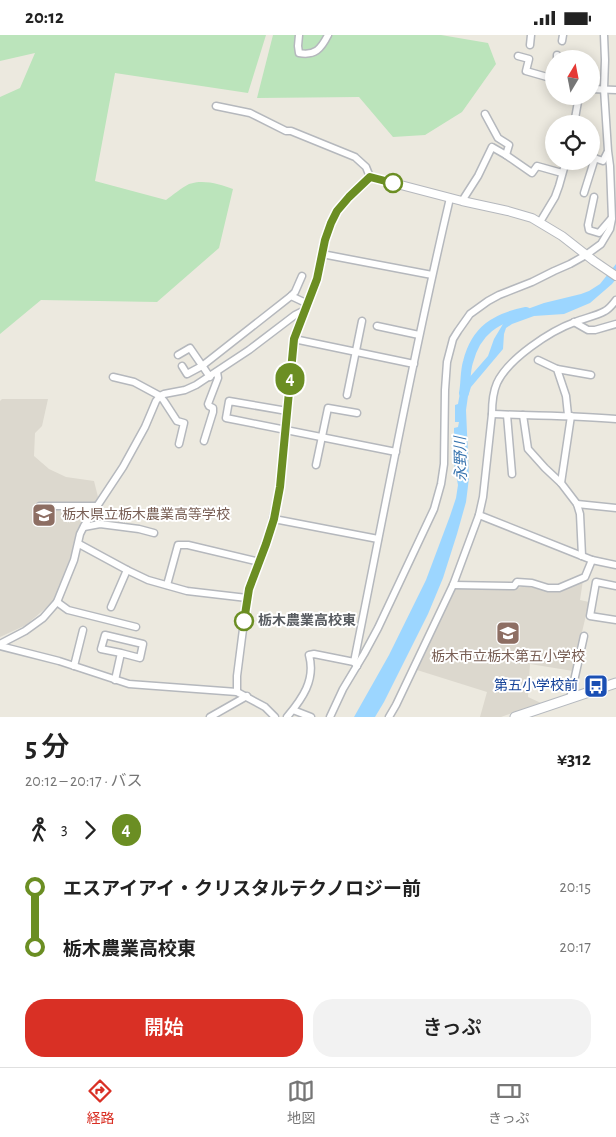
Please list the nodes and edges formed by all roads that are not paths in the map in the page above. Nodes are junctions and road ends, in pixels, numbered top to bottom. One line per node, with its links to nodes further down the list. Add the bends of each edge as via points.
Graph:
1 (299, 35): 2 (street, via 299,53 306,55 324,44)
2 (328, 35)
3 (531, 35): 5 (street)
4 (604, 35): 8 (street)
5 (530, 45)
6 (518, 56): 7 (street, via 529,59 526,71)
7 (545, 76)
8 (610, 90): 11 (street, via 605,101)
9 (216, 106): 17 (street, via 250,113 286,131 355,157 366,167)
10 (485, 113): 12 (street, via 498,138 509,145)
11 (608, 151): 13 (street, via 603,161); 22 (street)
12 (506, 155): 16 (street, via 532,173 537,166); 21 (street, via 492,147)
13 (600, 160)
14 (563, 170): 16 (street)
15 (590, 170): 18 (street)
16 (562, 173): 23 (street, via 555,197)
17 (370, 177): 20 (street); 24 (street, via 337,211 328,229)
18 (584, 193)
19 (594, 197): 22 (street, via 589,230 599,233)
20 (450, 198): 21 (street); 26 (street)
21 (462, 201): 23 (street)
22 (612, 217): 25 (street, via 610,229 601,244)
23 (540, 222): 25 (street)
24 (322, 254): 26 (street); 31 (street)
25 (586, 255): 28 (street); 93 (street, via 488,301 470,314 453,339 444,390 444,464 434,509 364,654)
26 (432, 275): 36 (street)
27 (302, 276): 29 (street)
28 (616, 276)
29 (291, 297): 31 (street); 43 (street)
30 (616, 301): 33 (street, via 606,311)
31 (306, 307): 37 (street); 45 (street)
32 (362, 321): 38 (street)
33 (574, 322): 34 (street, via 588,330); 53 (street, via 533,346 507,369 495,388)
34 (616, 324)
35 (377, 326): 36 (street)
36 (420, 335): 41 (street)
37 (294, 339): 38 (street); 51 (street)
38 (356, 352): 41 (street); 49 (street)
39 (178, 355): 43 (street, via 190,347)
40 (538, 360): 44 (street)
41 (414, 364): 62 (street)
42 (182, 366): 43 (street, via 186,374)
43 (202, 366): 48 (street)
44 (557, 369): 46 (street); 56 (street)
45 (217, 373): 48 (street); 60 (street, via 208,404 213,413)
46 (591, 375)
47 (113, 377): 50 (street, via 134,382)
48 (210, 377): 50 (street, via 185,390)
49 (347, 395)
50 (160, 396): 61 (street, via 176,421 184,423); 68 (street, via 123,467)
51 (287, 411): 58 (street); 58 (street, via 229,401 226,418)
52 (357, 413): 59 (street, via 328,408)
53 (492, 414): 54 (street); 70 (street)
54 (507, 415): 55 (street); 64 (street)
55 (523, 415): 56 (street); 65 (street, via 528,449)
56 (569, 415): 57 (street); 65 (street)
57 (616, 419)
58 (286, 429): 59 (street); 71 (street)
59 (322, 436): 62 (street); 63 (street)
60 (204, 441)
61 (179, 444)
62 (396, 451): 74 (street)
63 (316, 465)
64 (512, 474)
65 (561, 483): 66 (street)
66 (577, 504): 69 (street); 76 (street)
67 (40, 506): 68 (street)
68 (97, 507): 72 (street)
69 (616, 508)
70 (479, 515): 76 (street); 82 (street)
71 (274, 519): 74 (street); 78 (street)
72 (84, 527): 73 (street, via 100,524); 75 (street)
73 (154, 533)
74 (378, 539): 93 (street)
75 (79, 544): 80 (street); 85 (street)
76 (582, 556): 77 (street)
77 (592, 560): 79 (street); 82 (street, via 585,577 559,588 517,582 514,586)
78 (260, 562): 81 (street, via 178,545); 84 (street)
79 (616, 565)
80 (127, 570): 81 (street); 86 (street)
81 (167, 585): 84 (street, via 187,591)
82 (453, 585): 106 (street)
83 (616, 586): 87 (street, via 596,583 590,616)
84 (247, 598): 97 (street)
85 (57, 602): 88 (street, via 68,610); 91 (street, via 43,618)
86 (112, 607)
87 (616, 620)
88 (136, 627)
89 (83, 630): 94 (street)
90 (584, 635): 99 (street)
91 (0, 645): 94 (street)
92 (121, 653): 92 (street, via 101,649 104,635 143,644 140,658); 95 (street)
93 (356, 664): 100 (street, via 309,655 308,685); 105 (street)
94 (74, 666): 95 (street)
95 (115, 680): 97 (street, via 129,684)
96 (616, 683): 99 (main road)
97 (237, 692): 98 (street)
98 (247, 696): 101 (street); 102 (street)
99 (570, 699): 107 (main road)
100 (293, 710): 103 (street); 104 (street)
101 (210, 717)
102 (275, 717)
103 (286, 717)
104 (311, 717)
105 (330, 717)
106 (389, 717)
107 (515, 717)

